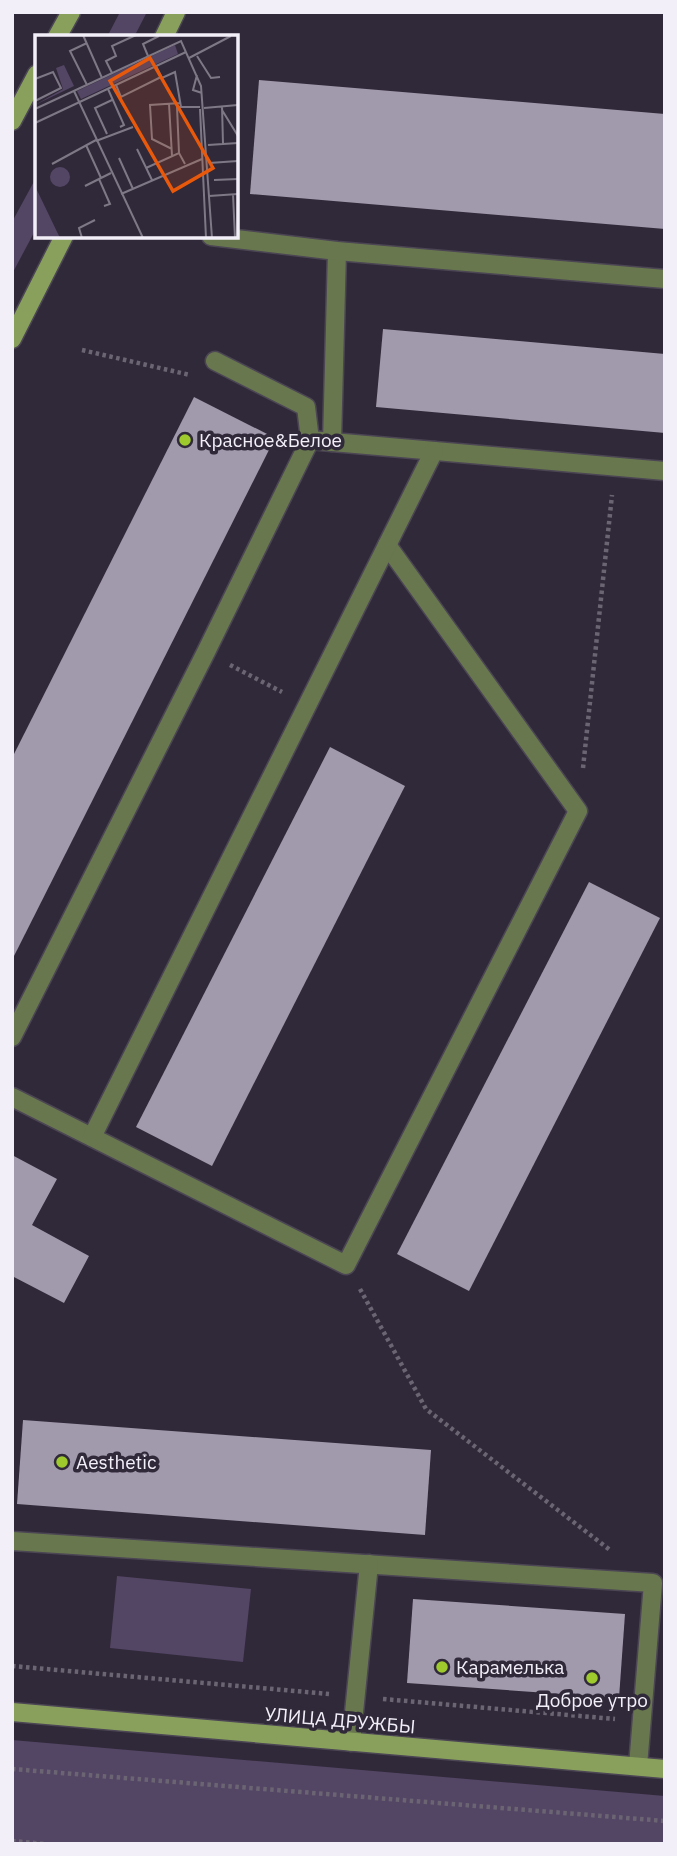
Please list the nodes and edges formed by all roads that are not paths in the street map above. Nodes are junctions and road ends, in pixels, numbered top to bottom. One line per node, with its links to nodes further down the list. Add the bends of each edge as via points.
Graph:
1 (71, 12): 3 (main road)
2 (176, 12): 4 (main road)
3 (58, 35)
4 (165, 35)
5 (35, 78): 6 (main road)
6 (24, 98): 7 (main road)
7 (12, 121)
8 (63, 238): 12 (main road)
9 (228, 238): 10 (street)
10 (337, 251): 11 (street); 15 (street)
11 (665, 278)
12 (12, 339)
13 (215, 361): 14 (street, via 306,407)
14 (310, 440): 15 (street); 19 (street)
15 (332, 442): 16 (street)
16 (434, 451): 17 (street); 18 (street)
17 (665, 471)
18 (387, 545): 21 (street); 21 (street, via 578,811 346,1265)
19 (12, 1037)
20 (12, 1097): 21 (street)
21 (92, 1137)
22 (12, 1541): 23 (street)
23 (369, 1564): 24 (street, via 653,1583); 26 (street)
24 (656, 1653): 27 (street)
25 (12, 1712): 26 (main road, УЛИЦА ДРУЖБЫ)
26 (351, 1742): 27 (main road, УЛИЦА ДРУЖБЫ)
27 (638, 1766): 28 (main road, УЛИЦА ДРУЖБЫ)
28 (665, 1769)

